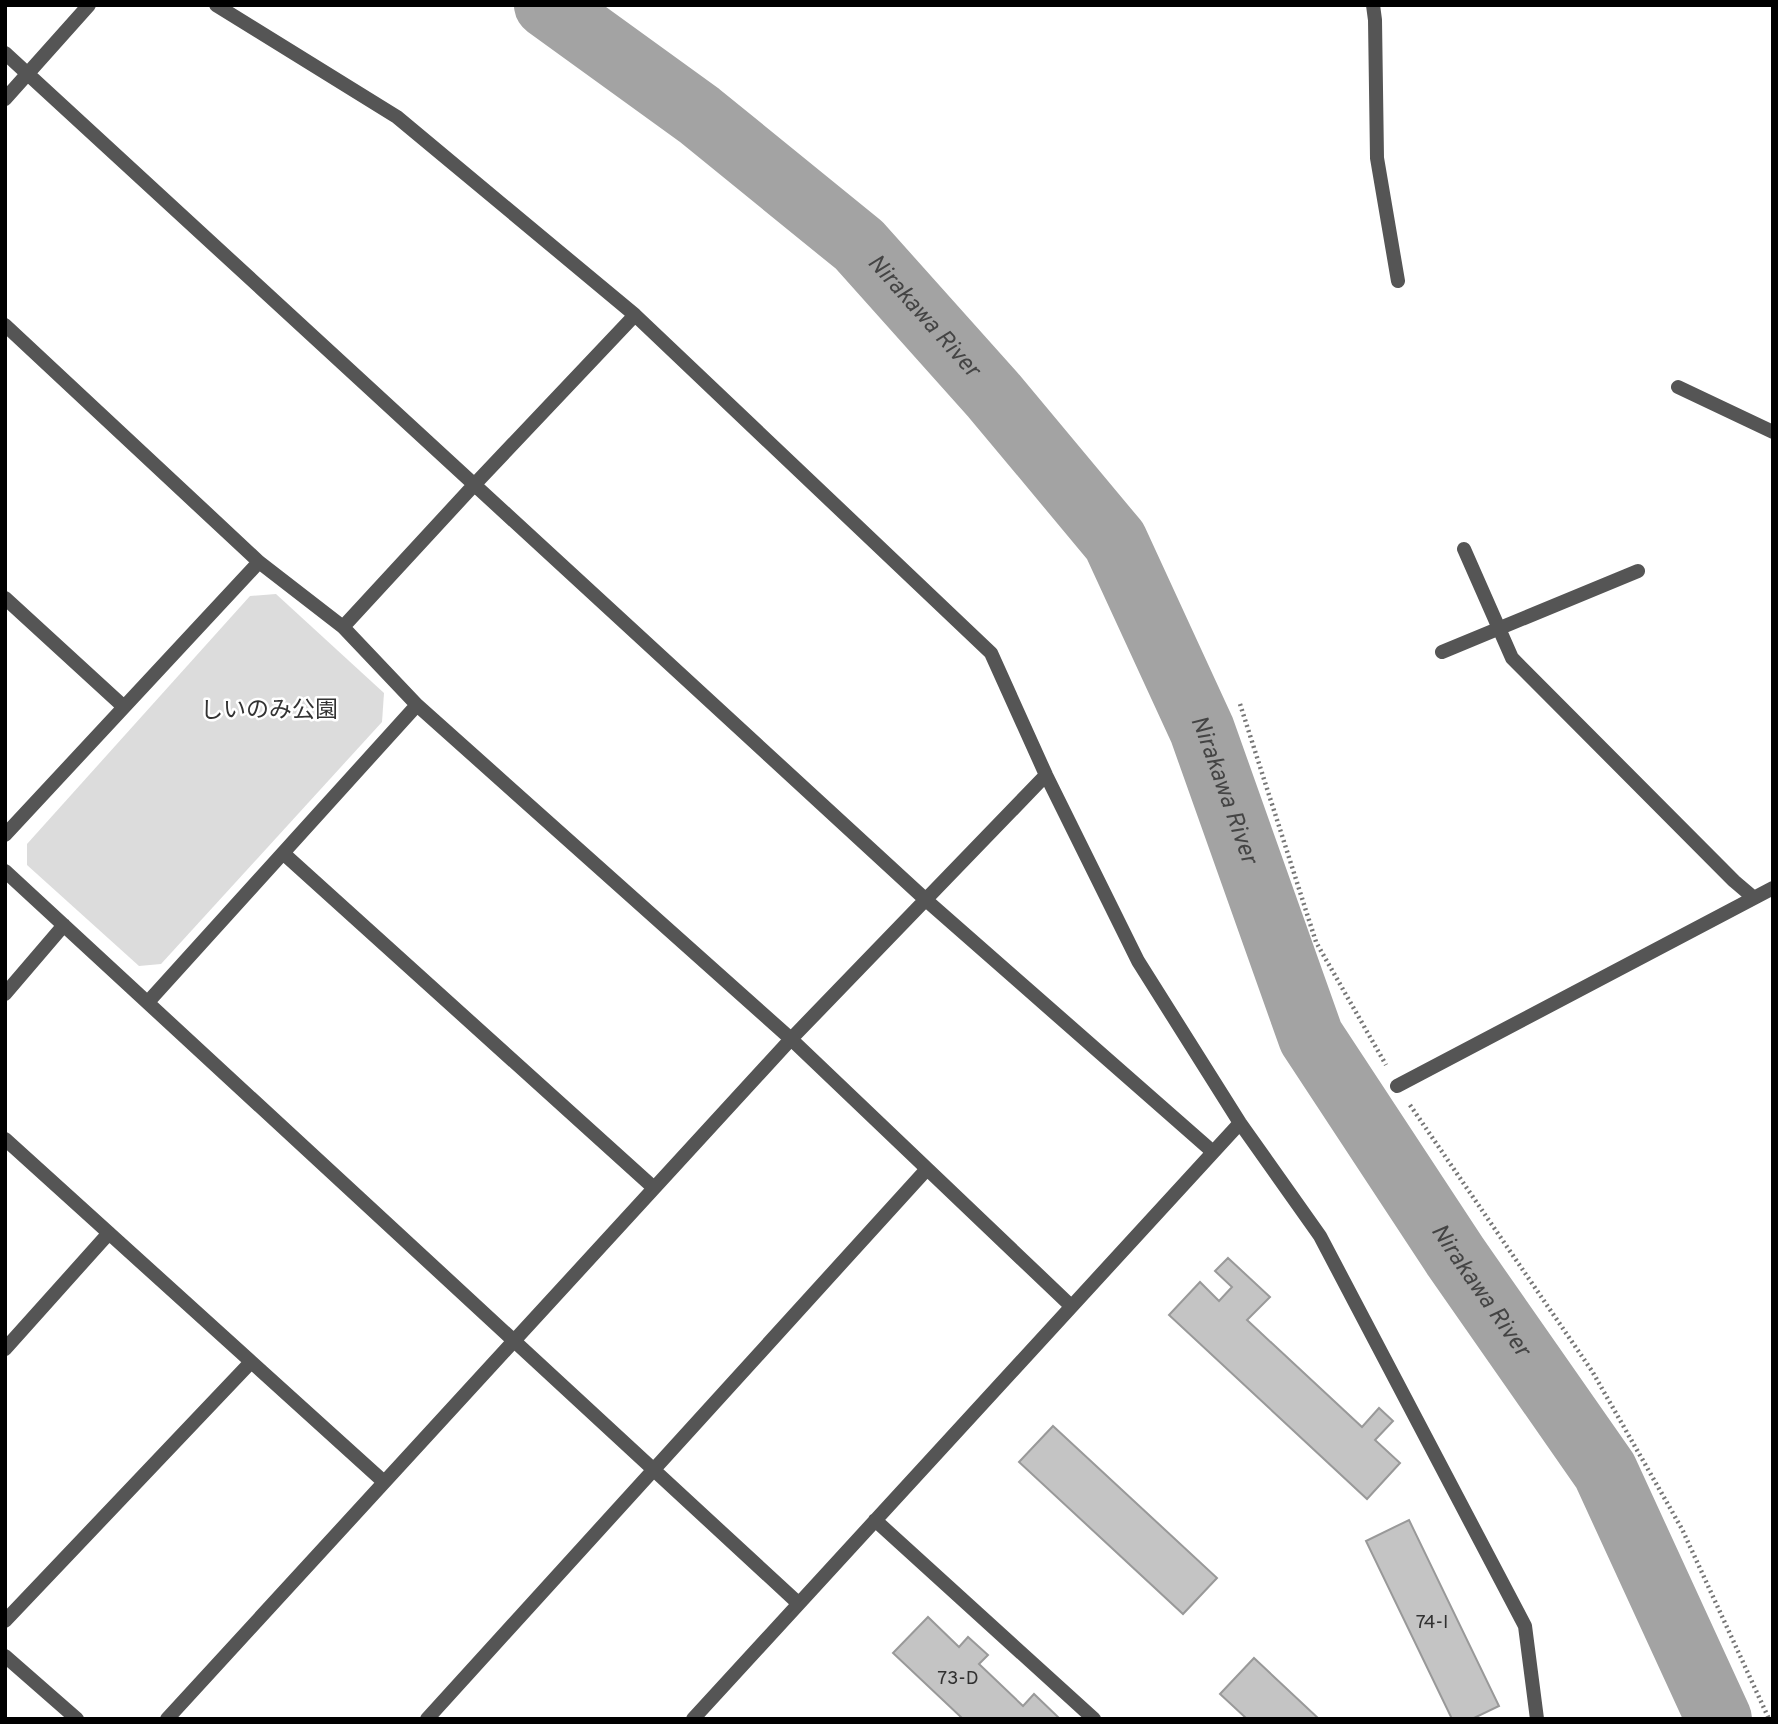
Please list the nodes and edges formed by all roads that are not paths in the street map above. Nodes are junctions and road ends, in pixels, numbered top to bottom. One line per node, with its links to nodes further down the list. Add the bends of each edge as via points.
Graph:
1 (89, 5): 5 (street)
2 (215, 5): 8 (street, via 397,117)
3 (1373, 5): 7 (street, via 1377,158)
4 (5, 53): 5 (street)
5 (28, 74): 6 (street); 12 (street)
6 (5, 99)
7 (1398, 281)
8 (635, 315): 12 (street); 22 (street, via 990,653)
9 (5, 325): 14 (street)
10 (1678, 387): 11 (street)
11 (1773, 432)
12 (474, 485): 17 (street); 28 (street)
13 (1464, 549): 18 (street)
14 (259, 562): 17 (street); 21 (street)
15 (1638, 571): 18 (street)
16 (5, 598): 21 (street)
17 (343, 627): 20 (street)
18 (1499, 629): 19 (street); 27 (street, via 1512,658)
19 (1442, 652)
20 (417, 705): 24 (street); 32 (street)
21 (124, 707): 23 (street)
22 (1046, 775): 28 (street); 34 (street, via 1138,961)
23 (5, 835)
24 (283, 853): 31 (street); 38 (street)
25 (5, 871): 29 (street)
26 (1773, 888): 27 (street)
27 (1755, 898): 33 (street)
28 (926, 900): 32 (street); 36 (street)
29 (64, 925): 30 (street); 31 (street)
30 (5, 994)
31 (148, 1002): 41 (street)
32 (791, 1039): 37 (street); 38 (street)
33 (1397, 1086)
34 (1240, 1123): 36 (street); 55 (street, via 1320,1236 1525,1626)
35 (5, 1139): 39 (street)
36 (1213, 1152): 40 (street)
37 (928, 1169): 40 (street); 44 (street)
38 (654, 1188): 41 (street)
39 (109, 1233): 42 (street); 43 (street)
40 (1071, 1306): 46 (street)
41 (514, 1340): 44 (street); 45 (street)
42 (5, 1349)
43 (251, 1362): 45 (street); 48 (street)
44 (654, 1469): 47 (street); 52 (street)
45 (384, 1482): 51 (street)
46 (875, 1520): 47 (street); 54 (street)
47 (798, 1603): 53 (street)
48 (5, 1621)
49 (5, 1656): 50 (street)
50 (77, 1719)
51 (167, 1719)
52 (427, 1719)
53 (693, 1719)
54 (1094, 1719)
55 (1537, 1719)

